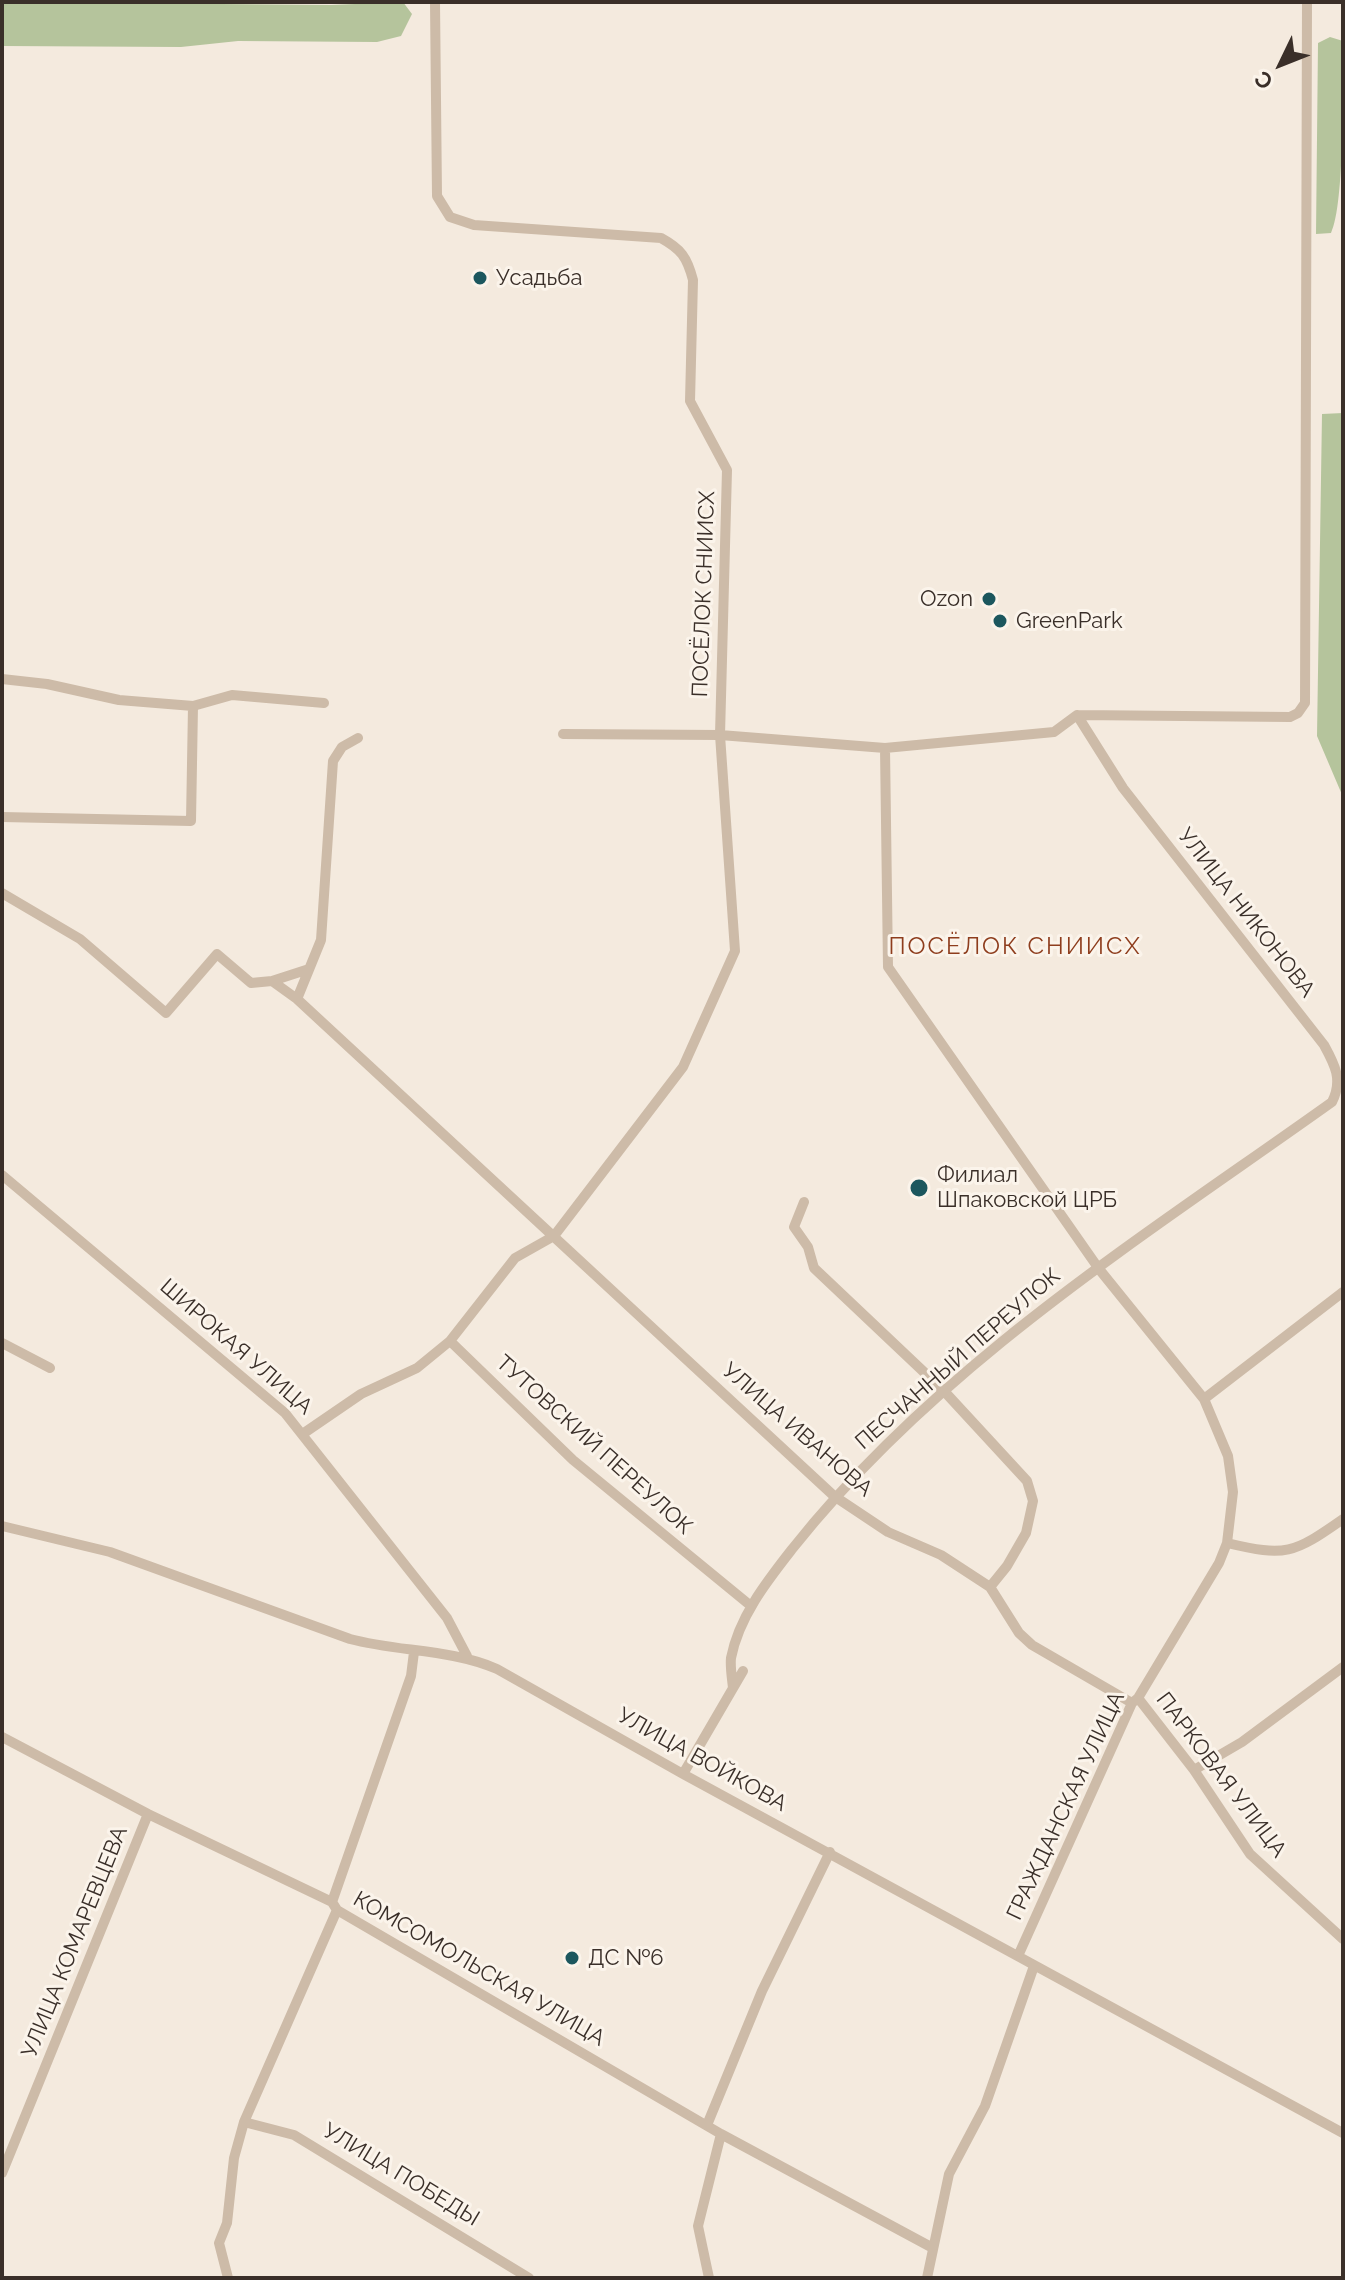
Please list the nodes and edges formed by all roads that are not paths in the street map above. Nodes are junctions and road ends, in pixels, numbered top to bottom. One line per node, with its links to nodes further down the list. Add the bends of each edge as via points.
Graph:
1 (435, 2): 8 (street, ПОСЁЛОК СНИИСХ, via 437,196 450,217 474,225 661,238 688,261 693,280 690,401 727,470)
2 (1307, 2): 6 (street, via 1305,703 1290,717)
3 (2, 679): 5 (street, via 119,700)
4 (324, 703): 5 (street, via 232,695)
5 (193, 706): 11 (street, via 191,821)
6 (1077, 715): 10 (street, via 1054,732); 19 (street, УЛИЦА НИКОНОВА, via 1123,788 1324,1045 1339,1087 1332,1102)
7 (563, 734): 8 (street)
8 (720, 735): 10 (street); 18 (street, ПОСЁЛОК СНИИСХ, via 735,951 683,1067)
9 (358, 738): 13 (street, via 342,747 333,761 321,940)
10 (885, 748): 19 (street, ГРАЖДАНСКАЯ УЛИЦА, via 888,967)
11 (2, 817)
12 (2, 893): 14 (street, via 80,939 166,1013 217,954 251,983)
13 (309, 969): 14 (street); 15 (street)
14 (272, 981): 15 (street, УЛИЦА ИВАНОВА)
15 (297, 999): 18 (street, УЛИЦА ИВАНОВА)
16 (2, 1175): 26 (street, ШИРОКАЯ УЛИЦА, via 245,1377)
17 (804, 1202): 24 (street, via 794,1227 814,1268)
18 (554, 1236): 21 (street, via 515,1258); 27 (street, УЛИЦА ИВАНОВА)
19 (1099, 1269): 24 (street, ПЕСЧАННЫЙ ПЕРЕУЛОК); 25 (street, ГРАЖДАНСКАЯ УЛИЦА)
20 (1343, 1292): 25 (street)
21 (450, 1341): 26 (street, via 417,1368 361,1394); 32 (street, ТУТОВСКИЙ ПЕРЕУЛОК, via 573,1460)
22 (2, 1343): 23 (street)
23 (50, 1368)
24 (944, 1391): 27 (street, ПЕСЧАННЫЙ ПЕРЕУЛОК); 31 (street, via 1027,1481 1033,1501 1026,1533)
25 (1204, 1399): 30 (street, ГРАЖДАНСКАЯ УЛИЦА, via 1228,1456 1233,1492)
26 (304, 1433): 34 (street, ШИРОКАЯ УЛИЦА, via 447,1618)
27 (834, 1496): 31 (street, УЛИЦА ИВАНОВА); 32 (street, ПЕСЧАННЫЙ ПЕРЕУЛОК)
28 (1343, 1519): 30 (street, via 1299,1548 1271,1554)
29 (2, 1526): 33 (street, УЛИЦА ВОЙКОВА, via 110,1552 350,1639)
30 (1227, 1543): 38 (street, ГРАЖДАНСКАЯ УЛИЦА)
31 (990, 1587): 38 (street, УЛИЦА ИВАНОВА, via 1032,1645)
32 (751, 1606): 37 (street, ПЕСЧАННЫЙ ПЕРЕУЛОК, via 731,1658)
33 (414, 1652): 34 (street, УЛИЦА ВОЙКОВА); 44 (street, via 411,1676)
34 (467, 1656): 41 (street, УЛИЦА ВОЙКОВА)
35 (1343, 1667): 40 (street, via 1242,1742)
36 (743, 1671): 37 (street)
37 (733, 1688): 41 (street)
38 (1135, 1701): 40 (street, ПАРКОВАЯ УЛИЦА); 46 (street, ГРАЖДАНСКАЯ УЛИЦА)
39 (2, 1737): 42 (street, КОМСОМОЛЬСКАЯ УЛИЦА)
40 (1194, 1770): 45 (street, ПАРКОВАЯ УЛИЦА, via 1250,1854)
41 (683, 1774): 43 (street, УЛИЦА ВОЙКОВА)
42 (148, 1814): 44 (street, КОМСОМОЛЬСКАЯ УЛИЦА); 52 (street, УЛИЦА КОМАРЕВЦЕВА)
43 (830, 1852): 46 (street, УЛИЦА ВОЙКОВА); 49 (street, via 762,1991)
44 (334, 1906): 48 (street); 49 (street, КОМСОМОЛЬСКАЯ УЛИЦА)
45 (1343, 1939)
46 (1018, 1956): 47 (street, УЛИЦА ВОЙКОВА)
47 (1034, 1966): 50 (street, УЛИЦА ВОЙКОВА); 53 (street, via 985,2106 949,2174)
48 (244, 2122): 54 (street, via 219,2243); 55 (street, УЛИЦА ПОБЕДЫ, via 294,2135)
49 (707, 2125): 51 (street, КОМСОМОЛЬСКАЯ УЛИЦА)
50 (1343, 2133)
51 (721, 2134): 53 (street, КОМСОМОЛЬСКАЯ УЛИЦА); 56 (street, via 698,2226)
52 (2, 2173)
53 (931, 2247): 57 (street)
54 (228, 2278)
55 (529, 2278)
56 (709, 2278)
57 (927, 2278)

